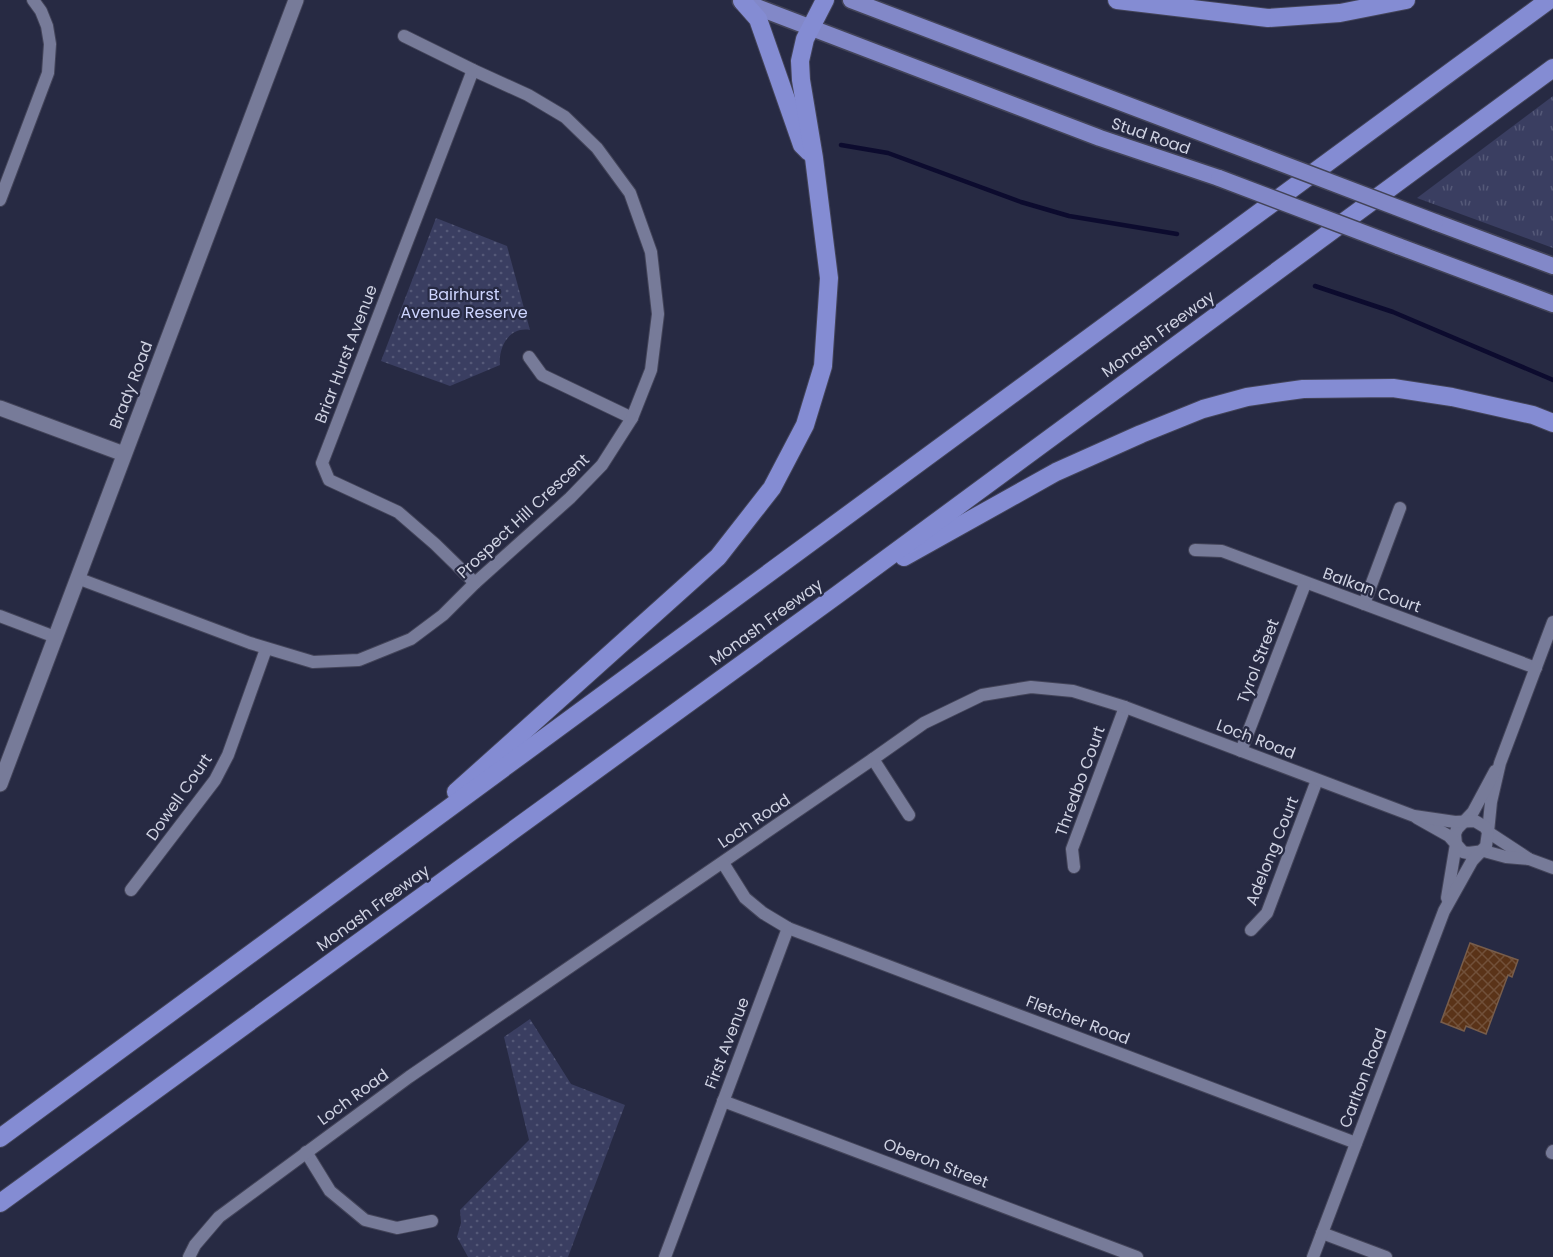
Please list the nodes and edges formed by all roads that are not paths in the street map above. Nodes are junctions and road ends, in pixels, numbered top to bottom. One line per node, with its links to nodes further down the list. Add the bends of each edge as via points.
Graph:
1 (33, 0): 14 (street, via 47,26 48,73)
2 (296, 0): 21 (main road, Brady Road)
3 (825, 0): 9 (highway)
4 (851, 0): 15 (highway, Stud Road, bridge)
5 (1117, 0): 6 (highway, via 1268,18 1340,13)
6 (1406, 0)
7 (1550, 0): 48 (highway, Monash Freeway)
8 (741, 1): 9 (highway, Stud Road); 13 (highway, via 758,19 802,145)
9 (811, 27): 13 (highway, via 800,61); 16 (highway, Stud Road, bridge)
10 (404, 36): 12 (street, Prospect Hill Crescent)
11 (1553, 68): 27 (highway, Monash Freeway)
12 (472, 70): 19 (street, Prospect Hill Crescent, via 565,117 597,148 630,193 651,252 658,314 651,370); 25 (street, Briar Hurst Avenue, via 322,464 329,480 398,512)
13 (814, 158): 48 (highway, via 829,278 823,366 805,424 772,488 718,557)
14 (0, 200)
15 (1553, 266)
16 (1553, 304)
17 (529, 357): 19 (street, via 542,375)
18 (0, 408): 21 (main road)
19 (632, 418): 25 (street, Prospect Hill Crescent, via 602,465)
20 (1553, 423): 27 (highway, via 1452,397 1393,388 1303,389 1247,397 1203,409 1056,472)
21 (124, 454): 24 (main road, Brady Road)
22 (1400, 508): 28 (street)
23 (1195, 550): 26 (street, Balkan Court, via 1222,551)
24 (77, 578): 31 (main road, Brady Road); 32 (street, Prospect Hill Crescent)
25 (475, 583): 32 (street, Prospect Hill Crescent, via 443,615 411,639 359,660 313,662)
26 (1305, 584): 28 (street, Balkan Court); 35 (street, Tyrol Street)
27 (837, 595): 59 (highway, Monash Freeway)
28 (1364, 604): 33 (street, Balkan Court)
29 (0, 616): 31 (street)
30 (1553, 622): 33 (street)
31 (55, 637): 39 (main road, Brady Road)
32 (266, 649): 51 (street, Dowell Court, via 228,755 215,780)
33 (1536, 668): 37 (street)
34 (1125, 706): 35 (street, Loch Road); 36 (street, Loch Road, via 1073,691 1031,687 982,695 924,723); 49 (street, Thredbo Court, via 1072,849)
35 (1241, 751): 38 (street, Loch Road)
36 (873, 759): 40 (street); 47 (street, Loch Road)
37 (1500, 763): 42 (street); 43 (street)
38 (1317, 780): 41 (street, Loch Road); 54 (street, Adelong Court, via 1267,913)
39 (0, 784)
40 (909, 815)
41 (1414, 816): 42 (street, Loch Road); 44 (street, Loch Road)
42 (1464, 822): 43 (street, via 1475,821); 44 (street, via 1455,834)
43 (1488, 832): 45 (street, via 1488,842); 46 (street)
44 (1456, 844): 45 (street, via 1463,852); 52 (street, Carlton Road)
45 (1479, 852): 46 (street); 52 (street, Carlton Road)
46 (1530, 859): 50 (street)
47 (723, 863): 53 (street, via 745,898); 58 (street, Loch Road)
48 (372, 867): 56 (highway, Monash Freeway)
49 (1074, 867)
50 (1553, 868)
51 (131, 890)
52 (1444, 911): 57 (street, Carlton Road)
53 (788, 928): 55 (street, First Avenue); 57 (street, Fletcher Road)
54 (1251, 930)
55 (723, 1101): 63 (street, First Avenue); 64 (street, Oberon Street)
56 (0, 1138)
57 (1356, 1143): 61 (street, Carlton Road)
58 (306, 1152): 60 (street, via 330,1191 365,1220 397,1228); 62 (street, Loch Road, via 219,1217)
59 (0, 1203)
60 (432, 1221)
61 (1322, 1233): 65 (street, Carlton Road); 66 (street)
62 (189, 1257)
63 (665, 1257)
64 (1137, 1257)
65 (1313, 1257)
66 (1386, 1257)

